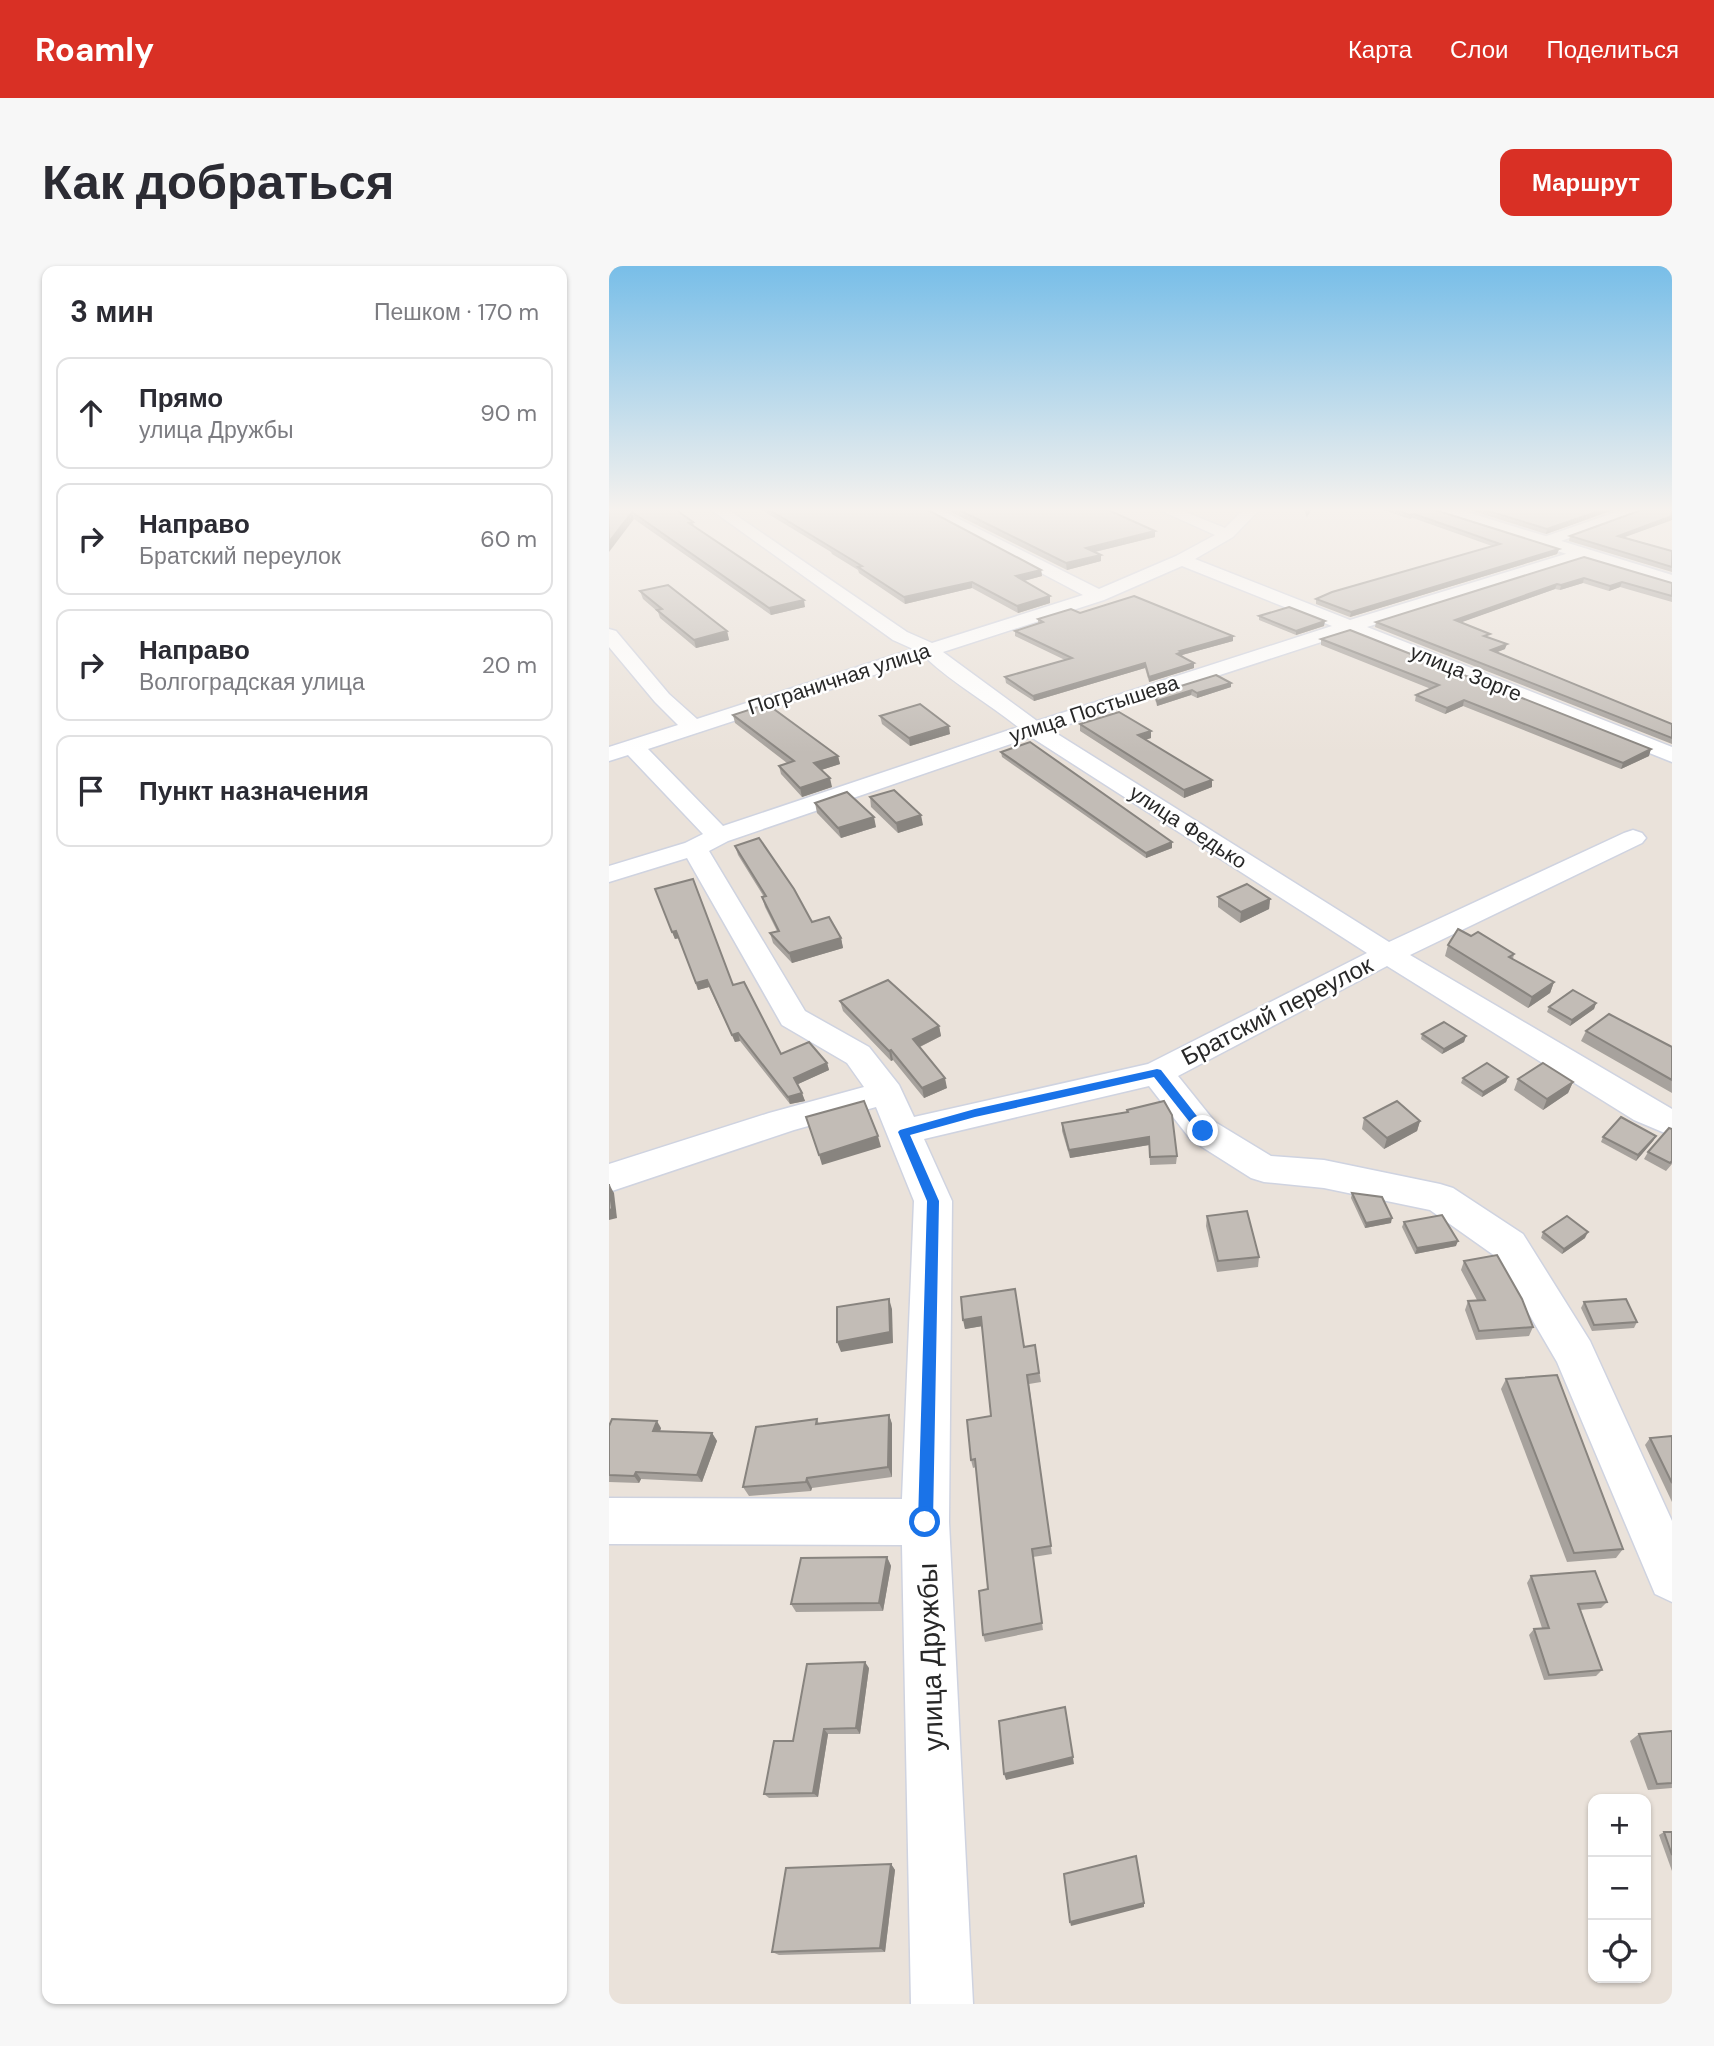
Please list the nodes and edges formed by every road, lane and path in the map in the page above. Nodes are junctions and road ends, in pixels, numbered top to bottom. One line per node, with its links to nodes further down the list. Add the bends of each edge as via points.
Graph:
1 (834, 590): 9 (street, улица Федько, via 900,636)
2 (1086, 590): 6 (street)
3 (1112, 590): 6 (street, Пограничная улица)
4 (1259, 590): 7 (street, улица Зорге)
5 (1466, 590): 7 (street, улица Постышева)
6 (1098, 596): 9 (street, Пограничная улица)
7 (1350, 626): 11 (street, улица Постышева); 14 (street, улица Зорге)
8 (609, 635): 10 (street)
9 (928, 649): 10 (street, Пограничная улица); 11 (street, улица Федько)
10 (693, 727): 12 (street, Пограничная улица)
11 (1034, 729): 16 (street, улица Постышева); 18 (street, улица Федько)
12 (633, 747): 13 (street, Пограничная улица); 16 (street, улица Дружбы)
13 (609, 754)
14 (1672, 755)
15 (1633, 838): 18 (street, Братский переулок)
16 (707, 842): 17 (street, улица Постышева); 20 (street, улица Дружбы, via 793,1018 858,1055)
17 (609, 874)
18 (1388, 954): 19 (street, Братский переулок); 21 (street, улица Федько)
19 (1157, 1073): 22 (street, Братский переулок); 26 (street, via 1203,1131 1264,1169 1324,1174 1440,1198 1509,1245 1575,1354)
20 (887, 1093): 22 (street, улица Дружбы); 23 (street, via 834,1105)
21 (1672, 1124)
22 (904, 1132): 25 (street, улица Дружбы, via 933,1201)
23 (609, 1178)
24 (609, 1521): 25 (street)
25 (925, 1522): 27 (street, улица Дружбы)
26 (1672, 1577)
27 (941, 2004)

